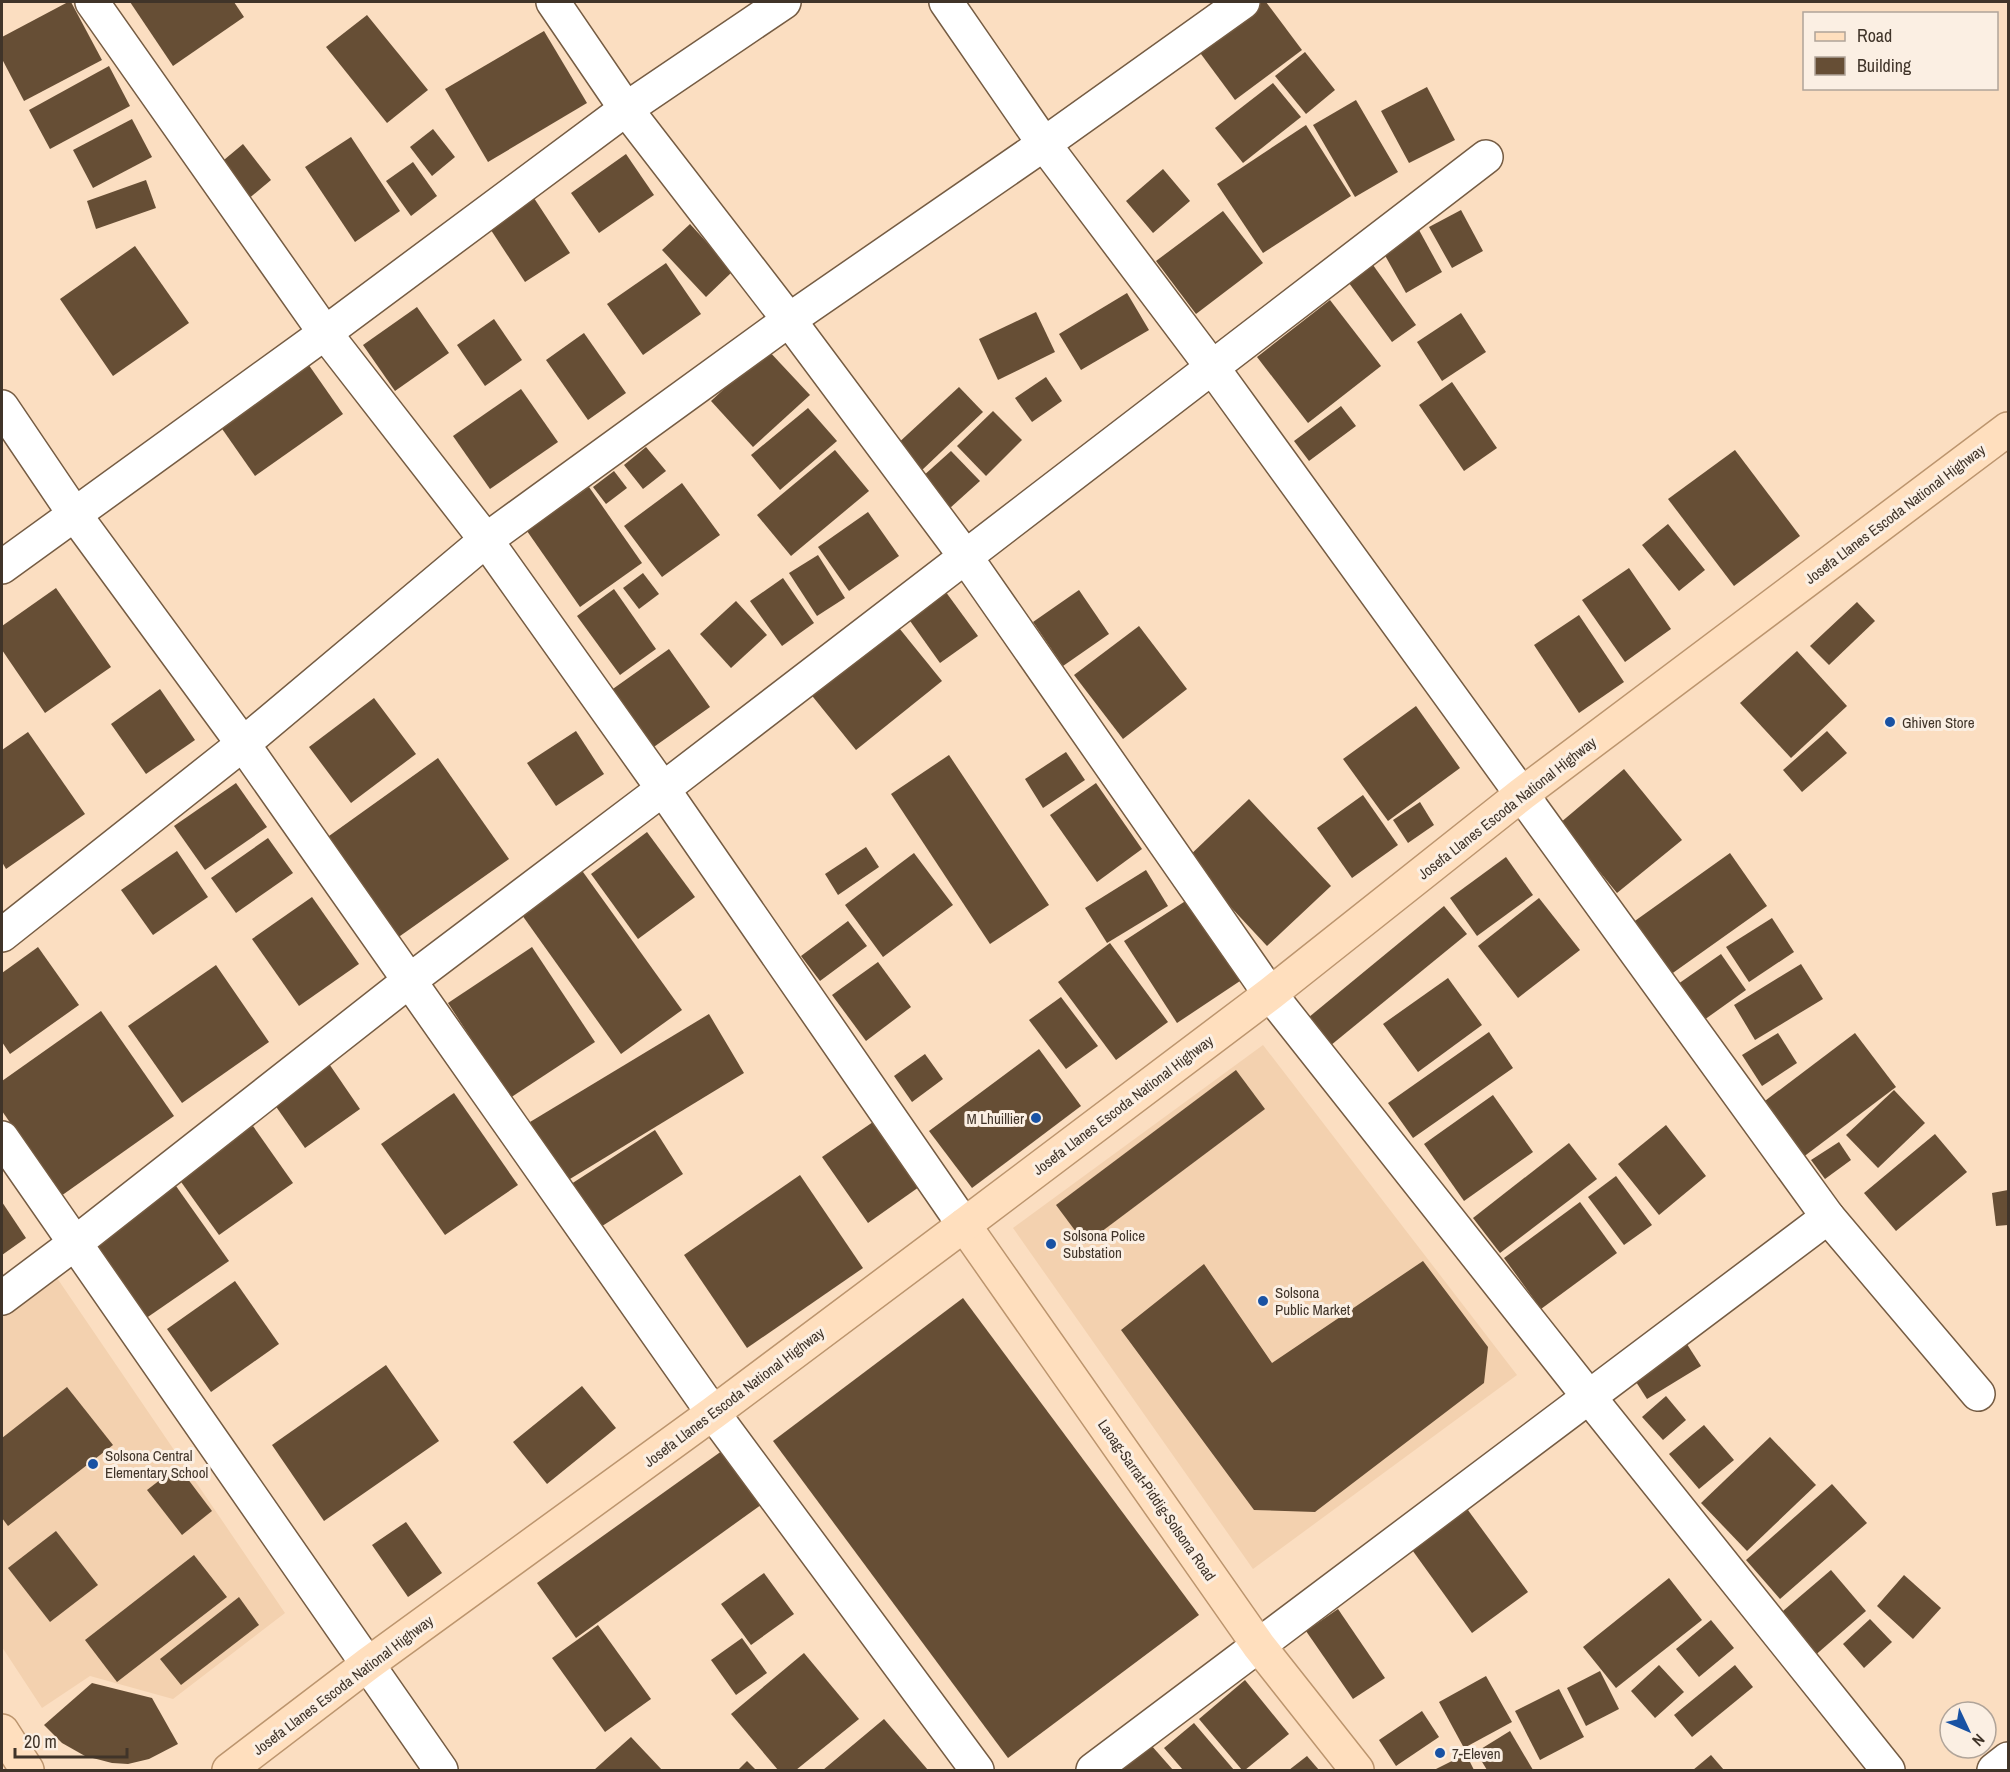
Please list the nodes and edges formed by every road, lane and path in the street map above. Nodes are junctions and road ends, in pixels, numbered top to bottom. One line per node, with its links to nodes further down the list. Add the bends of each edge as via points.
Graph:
1 (92, 2): 10 (street)
2 (553, 2): 6 (street)
3 (784, 2): 6 (street)
4 (946, 2): 7 (street)
5 (1243, 2): 7 (street)
6 (626, 109): 9 (street); 10 (street)
7 (1044, 144): 9 (street); 11 (street)
8 (1486, 157): 11 (street)
9 (789, 320): 15 (street); 16 (street)
10 (325, 333): 14 (street); 15 (street)
11 (1212, 367): 16 (street); 20 (street)
12 (2, 407): 14 (street)
13 (2008, 429): 20 (main road, Josefa Llanes Escoda National Highway)
14 (75, 515): 17 (street); 18 (street)
15 (486, 540): 18 (street); 19 (street)
16 (965, 556): 19 (street); 23 (street)
17 (2, 567)
18 (243, 744): 21 (street); 22 (street)
19 (663, 789): 22 (street); 26 (street)
20 (1522, 794): 23 (main road, Josefa Llanes Escoda National Highway); 25 (street)
21 (2, 934)
22 (409, 981): 27 (street); 31 (street)
23 (1270, 994): 26 (main road, Josefa Llanes Escoda National Highway); 30 (street)
24 (2, 1138): 27 (street)
25 (1828, 1217): 29 (street); 30 (street)
26 (964, 1225): 31 (main road, Josefa Llanes Escoda National Highway); 32 (main road, Laoag-Sarrat-Piddig-Solsona Road)
27 (74, 1244): 28 (street); 33 (street)
28 (2, 1298)
29 (1978, 1394)
30 (1588, 1397): 32 (street); 42 (street)
31 (713, 1413): 33 (main road, Josefa Llanes Escoda National Highway); 39 (street)
32 (1259, 1646): 40 (street); 41 (main road, Laoag-Sarrat-Piddig-Solsona Road)
33 (368, 1664): 37 (main road, Josefa Llanes Escoda National Highway); 38 (street)
34 (2, 1731): 36 (main road)
35 (2008, 1759): 43 (street)
36 (27, 1770)
37 (229, 1770)
38 (441, 1770)
39 (976, 1770)
40 (1093, 1770)
41 (1357, 1770)
42 (1888, 1770)
43 (1994, 1770)

